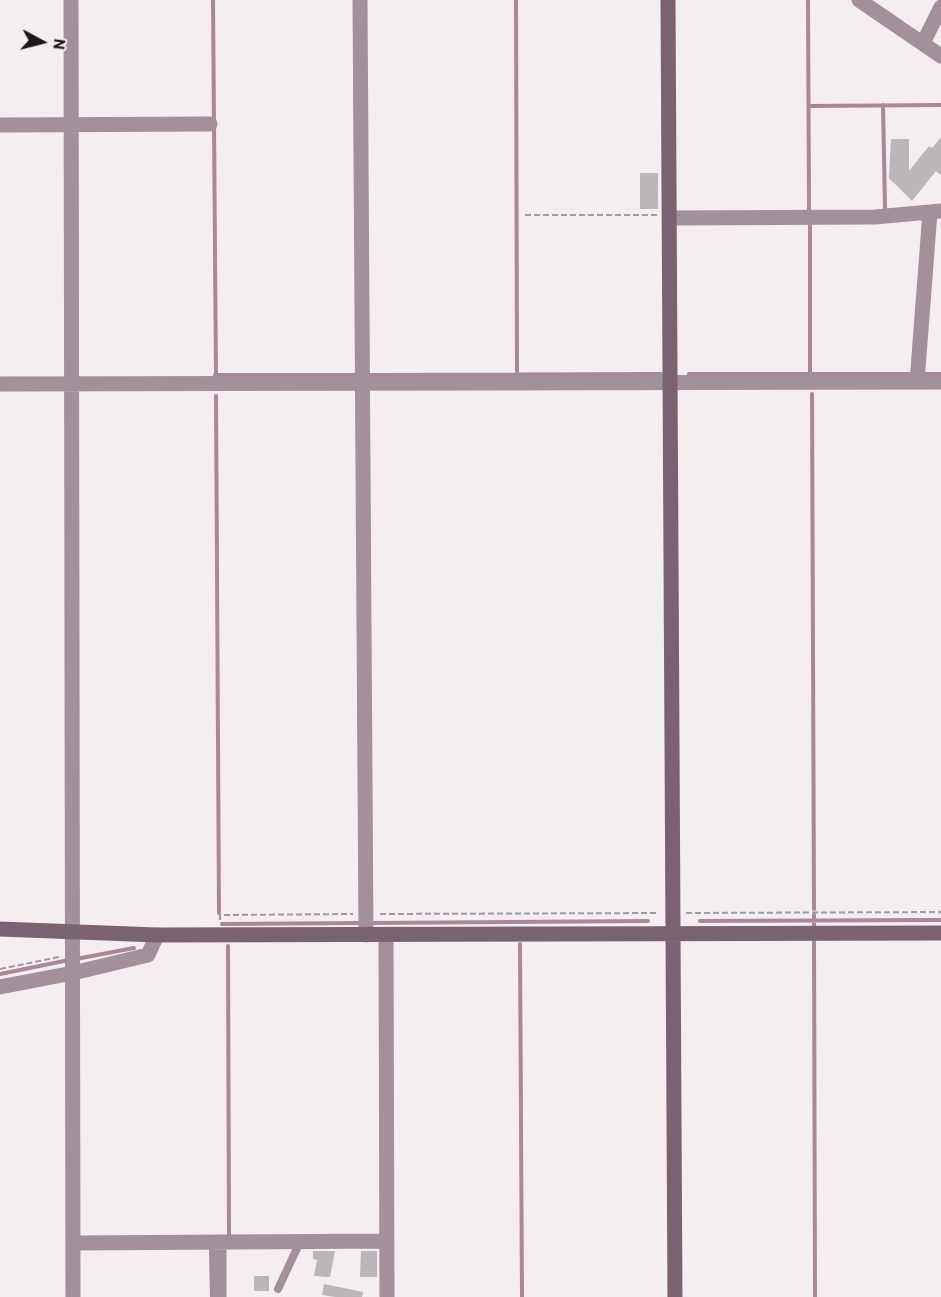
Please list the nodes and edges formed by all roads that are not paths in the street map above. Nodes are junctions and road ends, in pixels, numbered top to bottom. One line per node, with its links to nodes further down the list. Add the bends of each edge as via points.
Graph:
1 (70, 0): 10 (street)
2 (360, 0): 13 (street)
3 (668, 0): 12 (street)
4 (859, 0): 6 (street)
5 (941, 7): 6 (street)
6 (923, 43): 7 (street)
7 (941, 56)
8 (210, 124): 10 (street)
9 (0, 125): 10 (street)
10 (72, 130): 18 (street)
11 (935, 212): 12 (street, via 875,217); 15 (street)
12 (670, 217): 14 (street)
13 (362, 382): 14 (street); 18 (street); 24 (street)
14 (671, 382): 15 (street); 21 (street)
15 (917, 382): 16 (street)
16 (941, 382)
17 (0, 384): 18 (street)
18 (71, 384): 20 (street)
19 (0, 929): 20 (street)
20 (72, 932): 23 (street); 26 (street)
21 (674, 933): 22 (street); 25 (street); 36 (street)
22 (941, 933)
23 (157, 935): 24 (street); 26 (street, via 148,955)
24 (366, 935): 25 (street)
25 (386, 935): 29 (street)
26 (73, 962): 27 (street); 31 (street)
27 (0, 987)
28 (300, 1241): 29 (street); 30 (street); 32 (lane)
29 (387, 1241): 35 (street)
30 (219, 1242): 31 (street); 34 (street)
31 (73, 1243): 33 (street)
32 (278, 1289)
33 (74, 1297)
34 (219, 1297)
35 (387, 1297)
36 (675, 1297)

